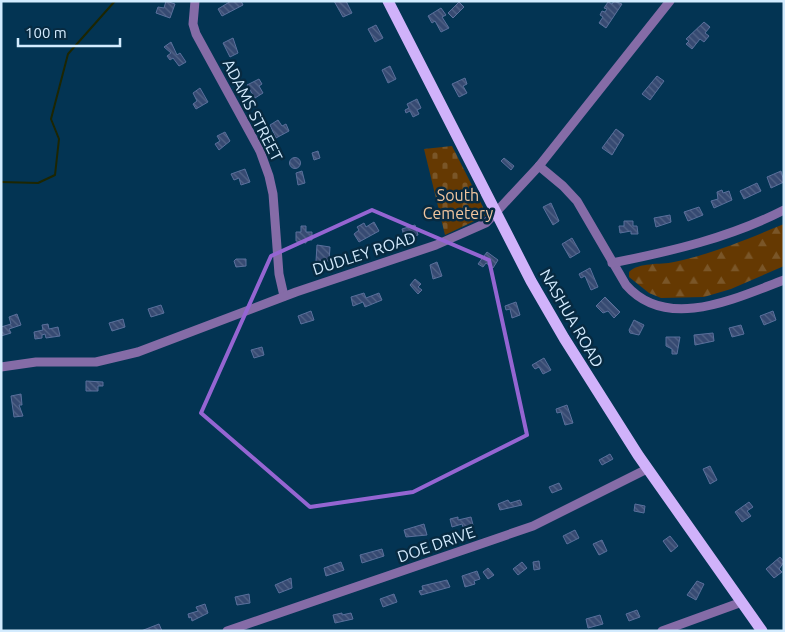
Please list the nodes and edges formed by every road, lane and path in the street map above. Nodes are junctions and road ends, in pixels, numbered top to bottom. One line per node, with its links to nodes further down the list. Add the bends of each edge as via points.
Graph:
1 (195, 1): 9 (street, ADAMS STREET, via 193,24 196,34 260,151 270,176)
2 (388, 1): 6 (main road, NASHUA ROAD)
3 (670, 1): 4 (street, DUDLEY ROAD)
4 (539, 166): 6 (street, DUDLEY ROAD); 7 (street, via 577,201)
5 (784, 210): 7 (street, via 698,245)
6 (497, 214): 9 (street, DUDLEY ROAD, via 481,226 436,245); 11 (main road, NASHUA ROAD, via 559,330)
7 (612, 264): 8 (street, via 637,297 649,305 666,309 714,304)
8 (784, 280)
9 (284, 296): 10 (street, DUDLEY ROAD, via 151,348 115,358)
10 (1, 367)
11 (647, 468): 12 (main road, NASHUA ROAD); 13 (street, DOE DRIVE, via 538,524)
12 (742, 602): 14 (street); 15 (main road, NASHUA ROAD)
13 (227, 631)
14 (662, 631)
15 (762, 631)

